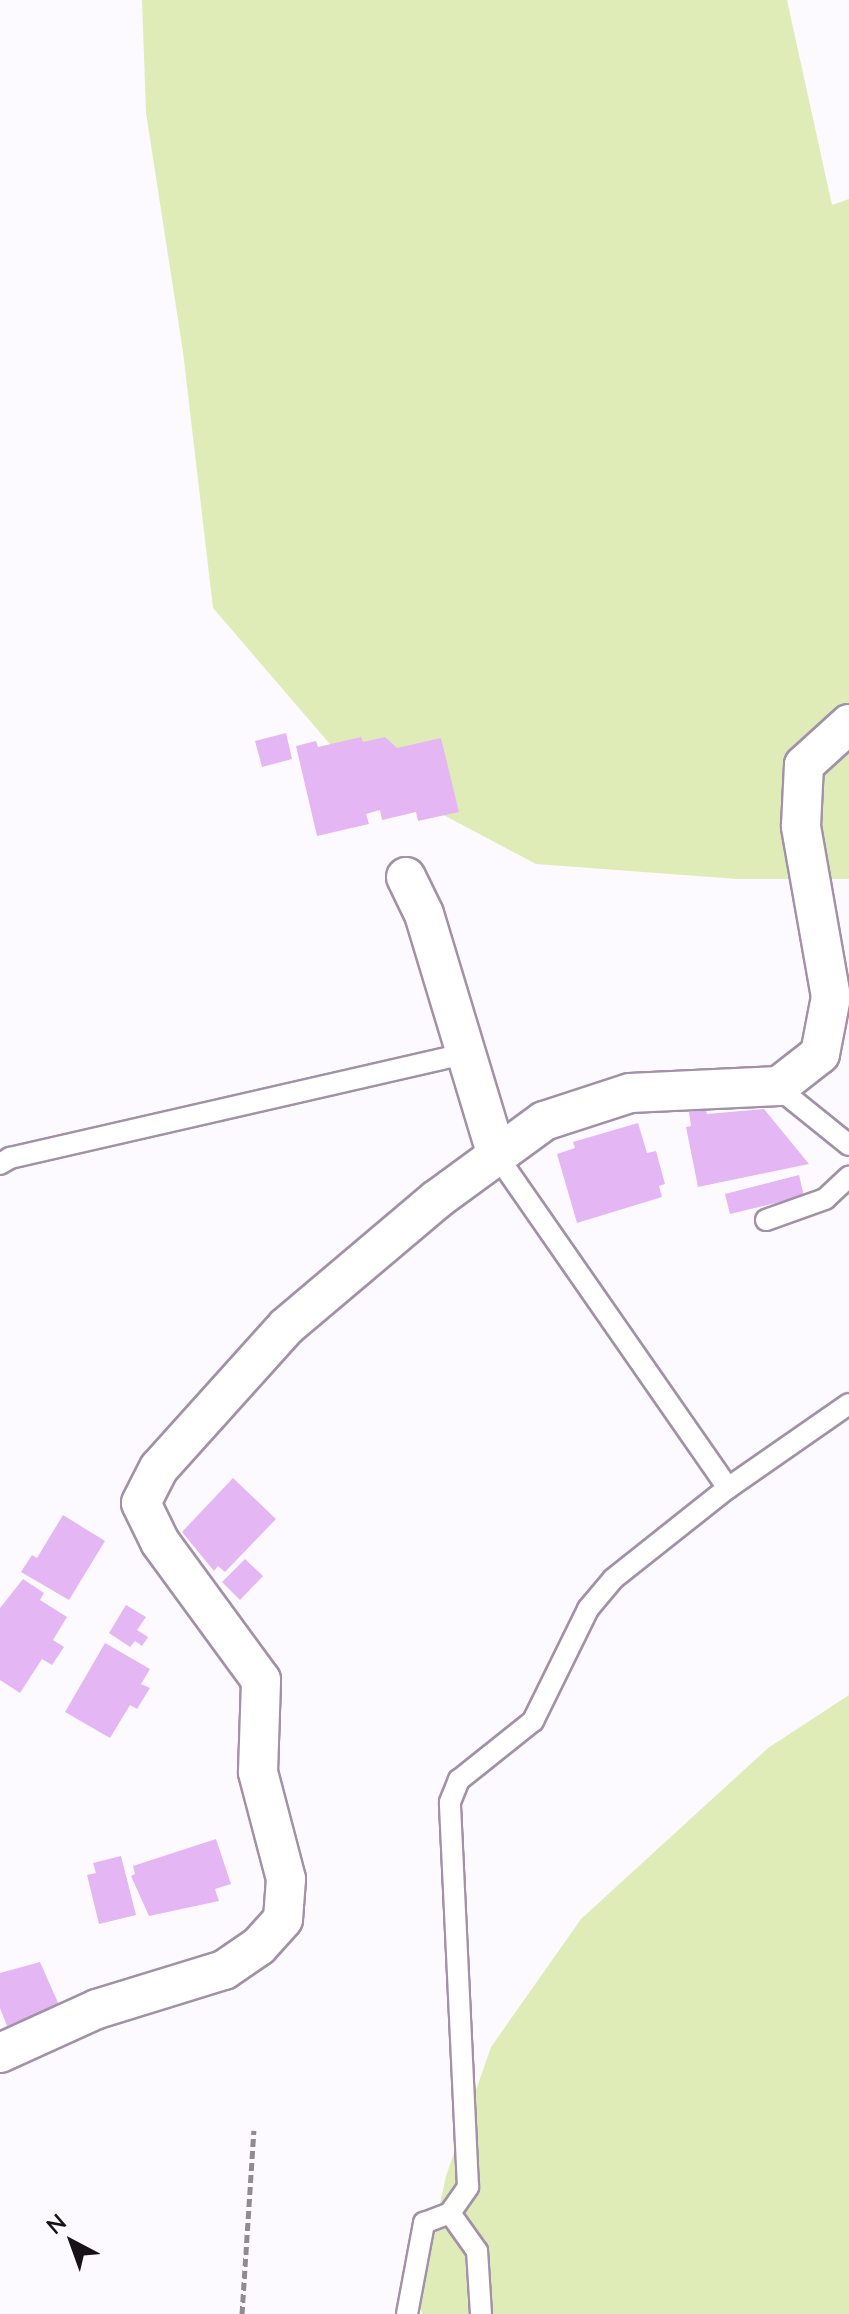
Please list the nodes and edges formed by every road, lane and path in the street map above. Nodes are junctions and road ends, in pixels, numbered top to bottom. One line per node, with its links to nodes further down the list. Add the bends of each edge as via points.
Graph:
1 (849, 724): 4 (street, via 804,765 801,826 831,997 820,1054)
2 (406, 877): 3 (street, via 424,914)
3 (467, 1053): 6 (street); 7 (lane)
4 (777, 1087): 5 (lane); 6 (street, via 630,1093 544,1121)
5 (849, 1145)
6 (497, 1156): 11 (lane); 12 (street, via 436,1200 287,1326 159,1468 141,1503 160,1542 261,1680 258,1772 286,1879 283,1919 259,1946 224,1970 97,2009)
7 (0, 1164)
8 (849, 1177): 9 (lane, via 825,1199)
9 (766, 1220)
10 (849, 1404): 11 (lane)
11 (728, 1488): 14 (lane, via 613,1579 588,1609 533,1721 459,1780 450,1802 468,2187)
12 (0, 2053)
13 (254, 2130): 15 (path)
14 (450, 2213): 16 (lane, via 424,2223); 17 (lane, via 477,2251)
15 (242, 2314)
16 (407, 2314)
17 (481, 2314)

